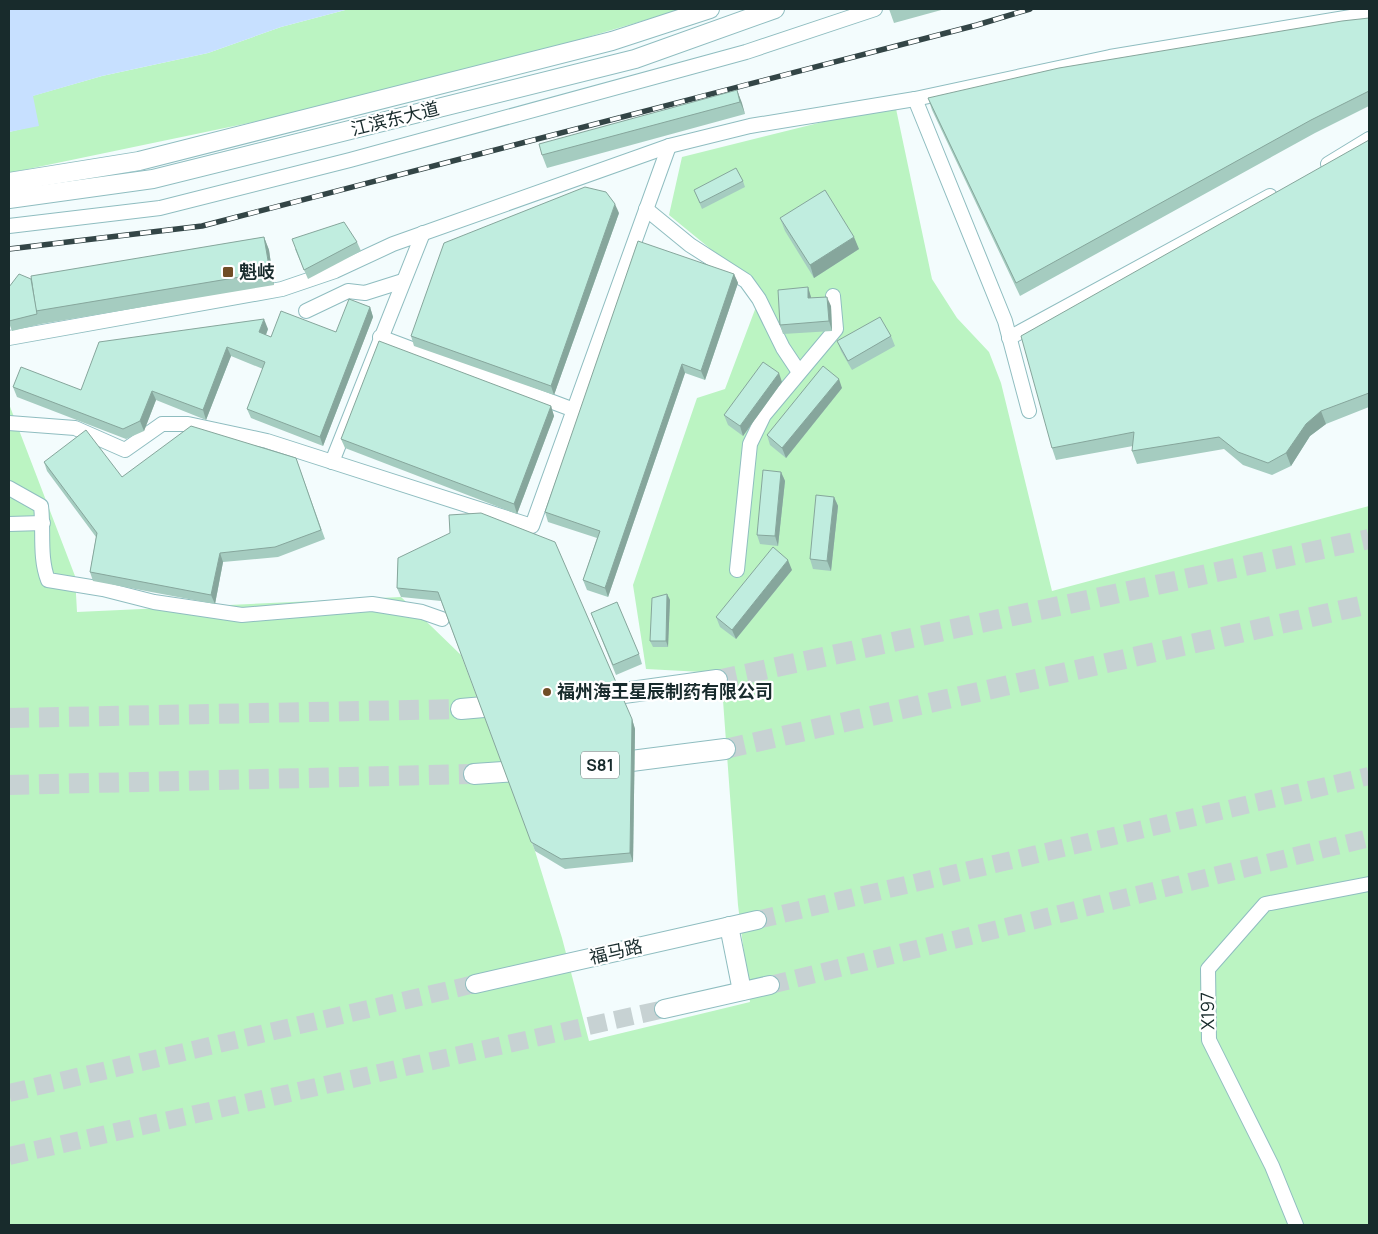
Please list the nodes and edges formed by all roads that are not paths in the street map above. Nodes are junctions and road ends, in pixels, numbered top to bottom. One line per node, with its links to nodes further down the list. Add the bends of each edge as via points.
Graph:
1 (710, 9): 11 (main road, via 612,41 148,159)
2 (775, 9): 13 (main road, 江滨东大道, via 635,59 153,179)
3 (875, 9): 17 (street, via 746,52 160,208)
4 (1369, 14): 5 (street, via 1293,31 1110,56)
5 (915, 99): 7 (street, via 750,126); 24 (street)
6 (1369, 139): 8 (street)
7 (668, 146): 15 (street); 18 (street)
8 (1355, 148): 9 (street); 10 (street)
9 (1362, 162)
10 (1316, 170)
11 (9, 182)
12 (1285, 188): 14 (street)
13 (9, 199)
14 (1254, 204): 16 (street); 24 (street)
15 (646, 210): 25 (street, via 690,245 746,281); 26 (street)
16 (1264, 221)
17 (9, 226)
18 (423, 233): 19 (street); 23 (street, via 282,290)
19 (403, 281): 21 (street, via 365,293 348,291); 22 (street)
20 (833, 296): 25 (street, via 836,329)
21 (306, 311)
22 (380, 337): 26 (street); 29 (street)
23 (9, 338)
24 (1009, 338): 27 (street)
25 (799, 372): 33 (street, via 764,415 750,444)
26 (574, 410): 29 (street, via 532,526)
27 (1029, 411)
28 (9, 424): 29 (street, via 75,428 125,450 162,424 188,424 267,441)
29 (332, 462)
30 (9, 488): 31 (street, via 41,506)
31 (43, 523): 32 (street); 34 (street, via 42,566 48,580 104,589 154,602 242,615 372,604 422,612)
32 (9, 524)
33 (736, 570)
34 (442, 619)
35 (717, 680): 36 (highway)
36 (576, 700)
37 (528, 704): 38 (highway)
38 (461, 709)
39 (725, 749): 40 (highway, S81)
40 (588, 766)
41 (550, 768): 42 (highway)
42 (474, 774)
43 (1369, 884): 50 (street, X197 / X197, via 1265,904 1208,969 1209,1040 1272,1166)
44 (756, 920): 45 (main road, 福马路)
45 (729, 926): 46 (main road, 福马路); 48 (main road)
46 (475, 984)
47 (770, 985): 48 (main road)
48 (742, 992): 49 (main road)
49 (664, 1009)
50 (1296, 1225)

